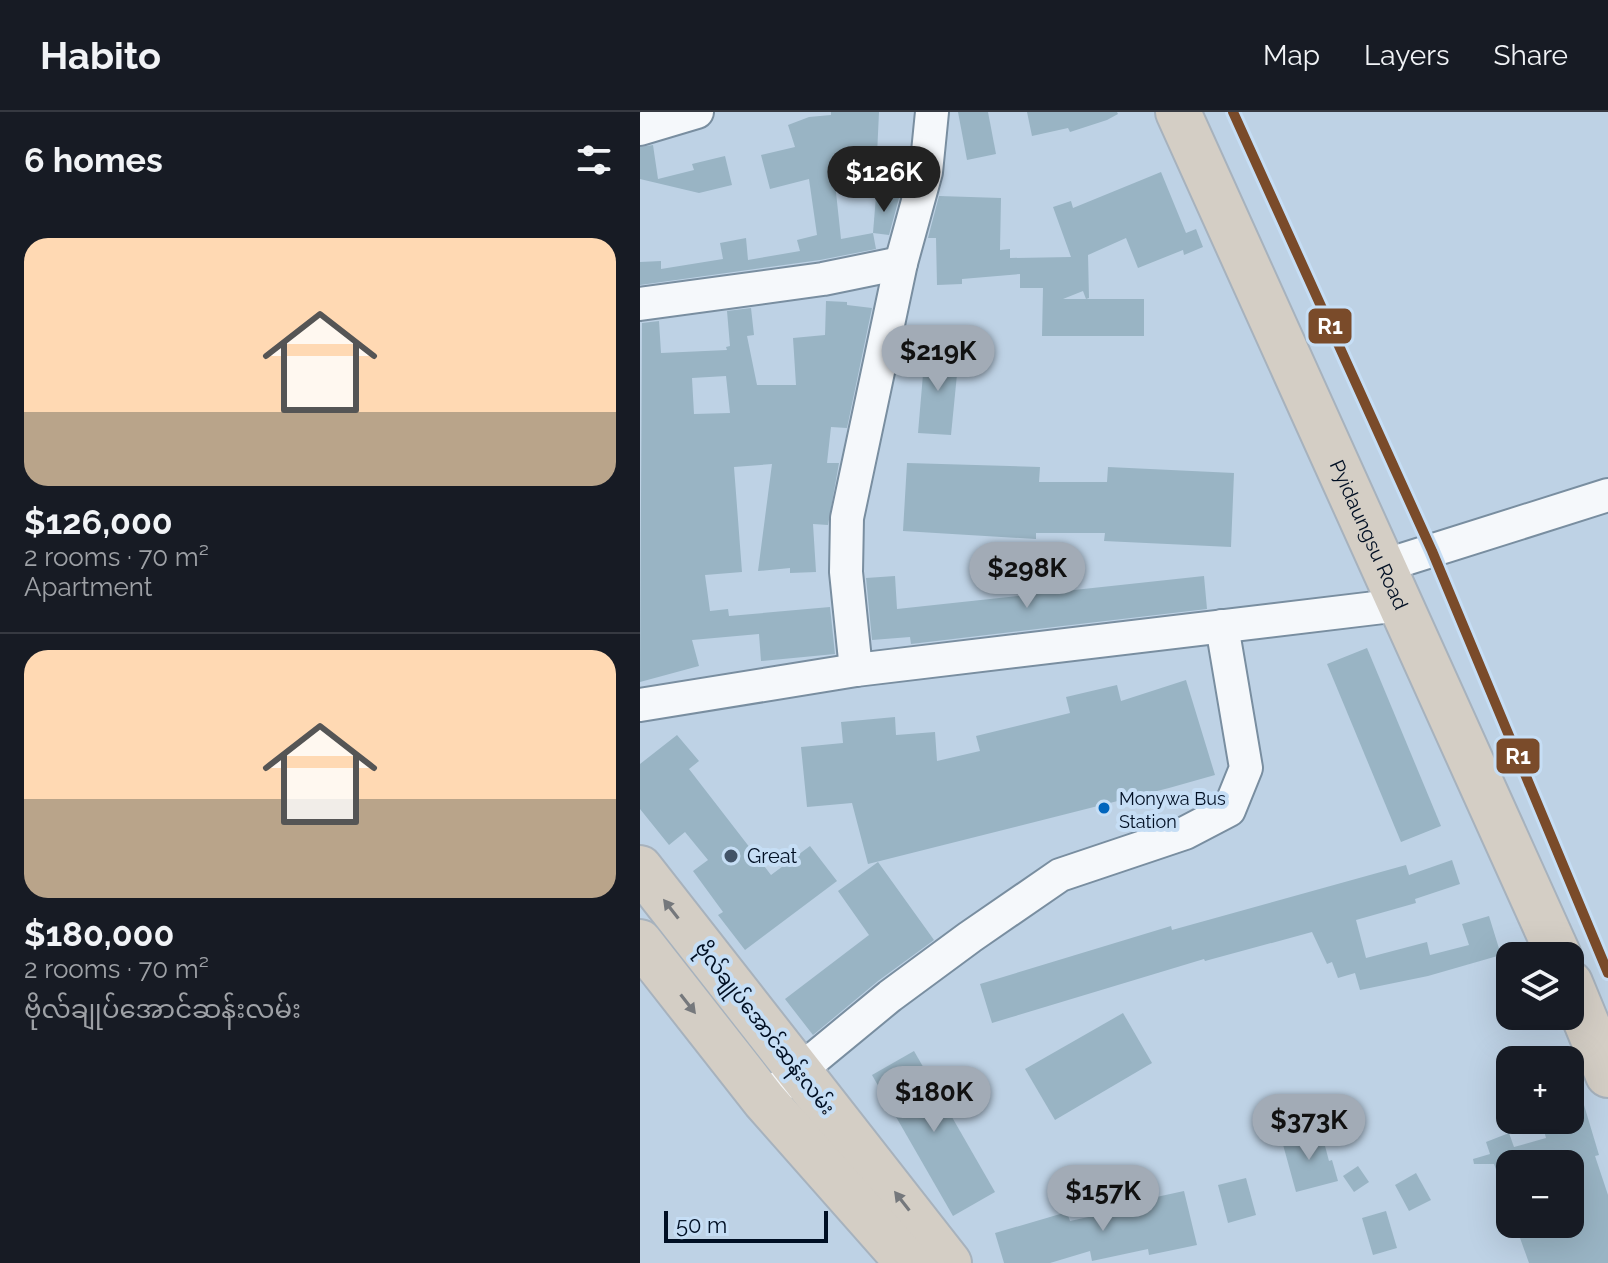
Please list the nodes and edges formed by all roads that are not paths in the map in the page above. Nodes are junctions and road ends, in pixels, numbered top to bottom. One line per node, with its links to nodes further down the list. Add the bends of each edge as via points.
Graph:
1 (697, 112): 4 (street)
2 (932, 112): 5 (street, via 926,172)
3 (1178, 112): 8 (highway, Pyidaungsu Road)
4 (640, 129)
5 (901, 263): 6 (street); 11 (street, via 847,518 846,572)
6 (640, 304)
7 (1608, 495): 8 (street)
8 (1383, 566): 9 (highway, Pyidaungsu Road)
9 (1400, 605): 10 (street); 15 (highway, Pyidaungsu Road)
10 (1222, 626): 11 (street); 17 (street, via 1246,768 1229,810 1185,833 1060,875 936,962)
11 (856, 670): 12 (street)
12 (640, 705)
13 (640, 868): 17 (highway, ဗိုလ်ချုပ်အောင်ဆန်းလမ်း, one-way to 13)
14 (640, 942): 19 (highway, ဗိုလ်ချုပ်အောင်ဆန်းလမ်း, one-way to 19)
15 (1553, 942)
16 (1584, 1017): 18 (highway)
17 (798, 1070): 19 (street); 21 (highway, ဗိုလ်ချုပ်အောင်ဆန်းလမ်း, one-way to 17)
18 (1608, 1075)
19 (764, 1100): 20 (highway, ဗိုလ်ချုပ်အောင်ဆန်းလမ်း)
20 (908, 1263)
21 (949, 1263)

